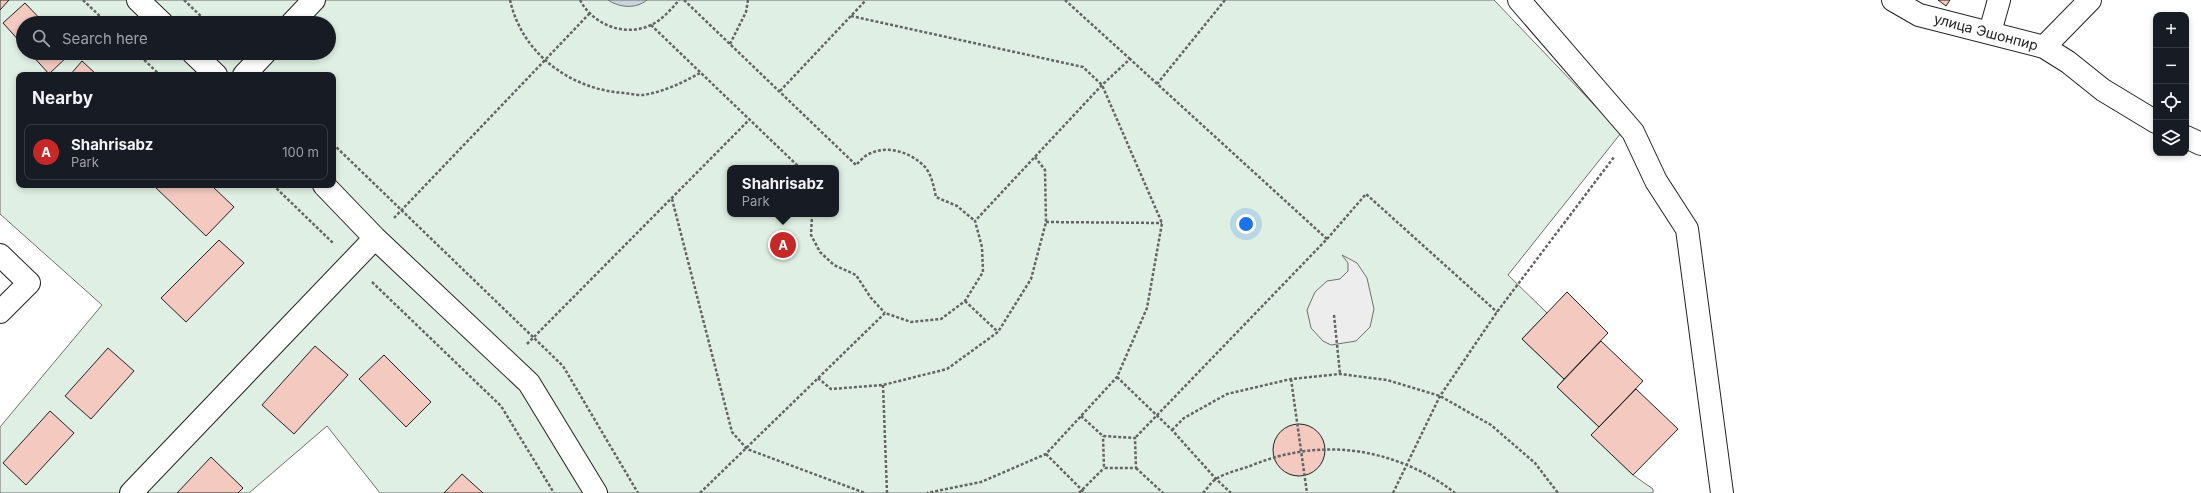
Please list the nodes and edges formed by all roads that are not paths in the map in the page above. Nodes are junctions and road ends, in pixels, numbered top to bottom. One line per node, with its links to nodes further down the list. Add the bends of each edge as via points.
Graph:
1 (138, 0): 7 (street)
2 (314, 0): 8 (street)
3 (1519, 0): 24 (street, via 1633,132 1656,180 1688,229)
4 (1893, 0): 9 (street, улица Эшонпир, via 1919,15)
5 (1999, 0): 9 (street)
6 (2090, 0): 10 (street)
7 (155, 16)
8 (299, 16)
9 (1990, 32): 10 (street, улица Эшонпир)
10 (2044, 47): 15 (street, улица Эшонпир, via 2068,62 2103,90)
11 (200, 60): 13 (street)
12 (258, 60): 14 (street)
13 (213, 72)
14 (247, 72)
15 (2153, 120)
16 (2189, 138): 17 (street)
17 (2201, 144)
18 (327, 188): 19 (street)
19 (375, 238): 22 (street); 23 (street, via 529,383)
20 (0, 255): 21 (street, via 29,283)
21 (0, 312)
22 (130, 493)
23 (596, 493)
24 (1722, 493)

